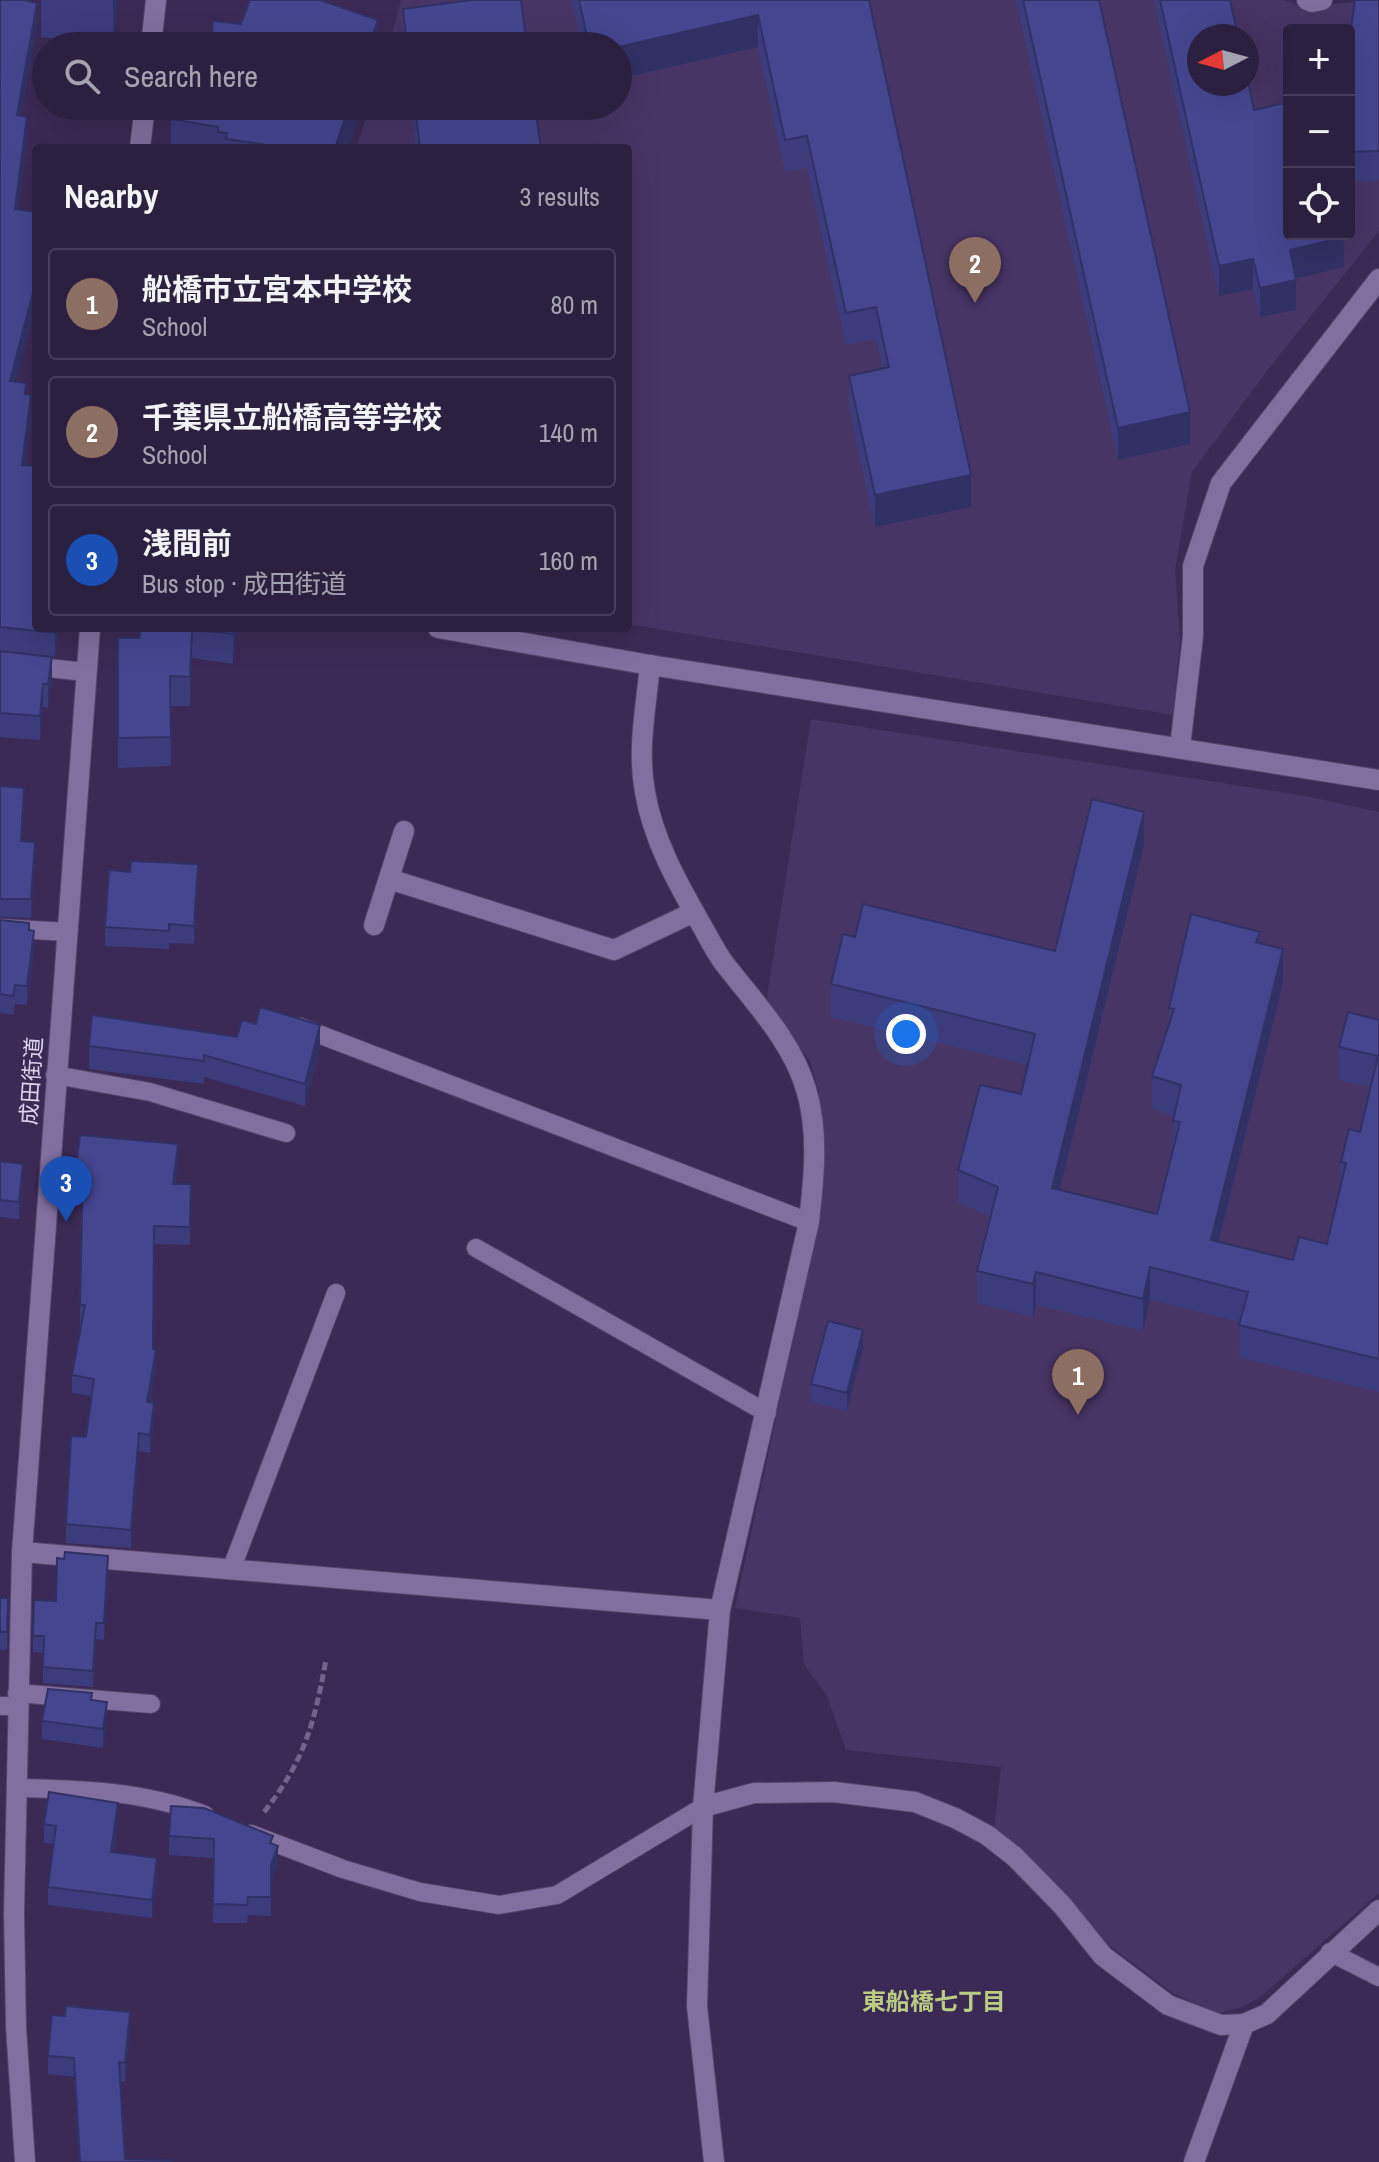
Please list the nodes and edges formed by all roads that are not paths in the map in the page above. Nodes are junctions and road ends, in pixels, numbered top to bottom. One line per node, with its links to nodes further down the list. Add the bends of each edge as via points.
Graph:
1 (156, 0): 4 (street)
2 (1307, 0): 3 (street)
3 (1322, 0)
4 (153, 32)
5 (143, 120): 6 (street)
6 (140, 144)
7 (1379, 279): 13 (street, via 1221,483 1193,566 1193,636)
8 (90, 632): 12 (street, 成田街道)
9 (461, 632): 11 (street)
10 (0, 663): 12 (lane)
11 (650, 665): 13 (street); 17 (street, via 641,751 645,793 658,839)
12 (86, 672): 20 (street, 成田街道)
13 (1180, 747): 14 (street)
14 (1379, 780)
15 (404, 831): 16 (street)
16 (389, 879): 17 (street, via 614,950); 18 (street)
17 (694, 912): 24 (street, via 721,959 797,1063 813,1129)
18 (374, 925)
19 (0, 928): 20 (lane)
20 (67, 932): 22 (street, 成田街道)
21 (289, 1023): 24 (lane)
22 (55, 1075): 23 (lane, via 150,1092); 28 (street, 成田街道)
23 (286, 1133)
24 (809, 1222): 27 (street)
25 (476, 1248): 27 (lane)
26 (336, 1293): 29 (lane)
27 (767, 1413): 30 (street)
28 (22, 1552): 29 (street); 31 (street, 成田街道)
29 (231, 1570): 30 (street)
30 (720, 1610): 34 (street)
31 (11, 1702): 32 (lane); 33 (street, 成田街道)
32 (151, 1704)
33 (16, 1788): 34 (lane, via 91,1789 181,1805 343,1869 420,1892 499,1905 557,1895); 35 (street, 成田街道)
34 (703, 1807): 39 (street, via 754,1793 834,1792 915,1802 955,1818 1014,1856 1103,1956 1168,2005 1221,2025); 41 (street, via 697,2006)
35 (8, 1828): 40 (street, 成田街道)
36 (1379, 1910): 37 (street)
37 (1330, 1952): 38 (lane); 39 (street, via 1267,2014)
38 (1379, 1977)
39 (1244, 2024): 42 (street)
40 (25, 2162)
41 (714, 2162)
42 (1194, 2162)

